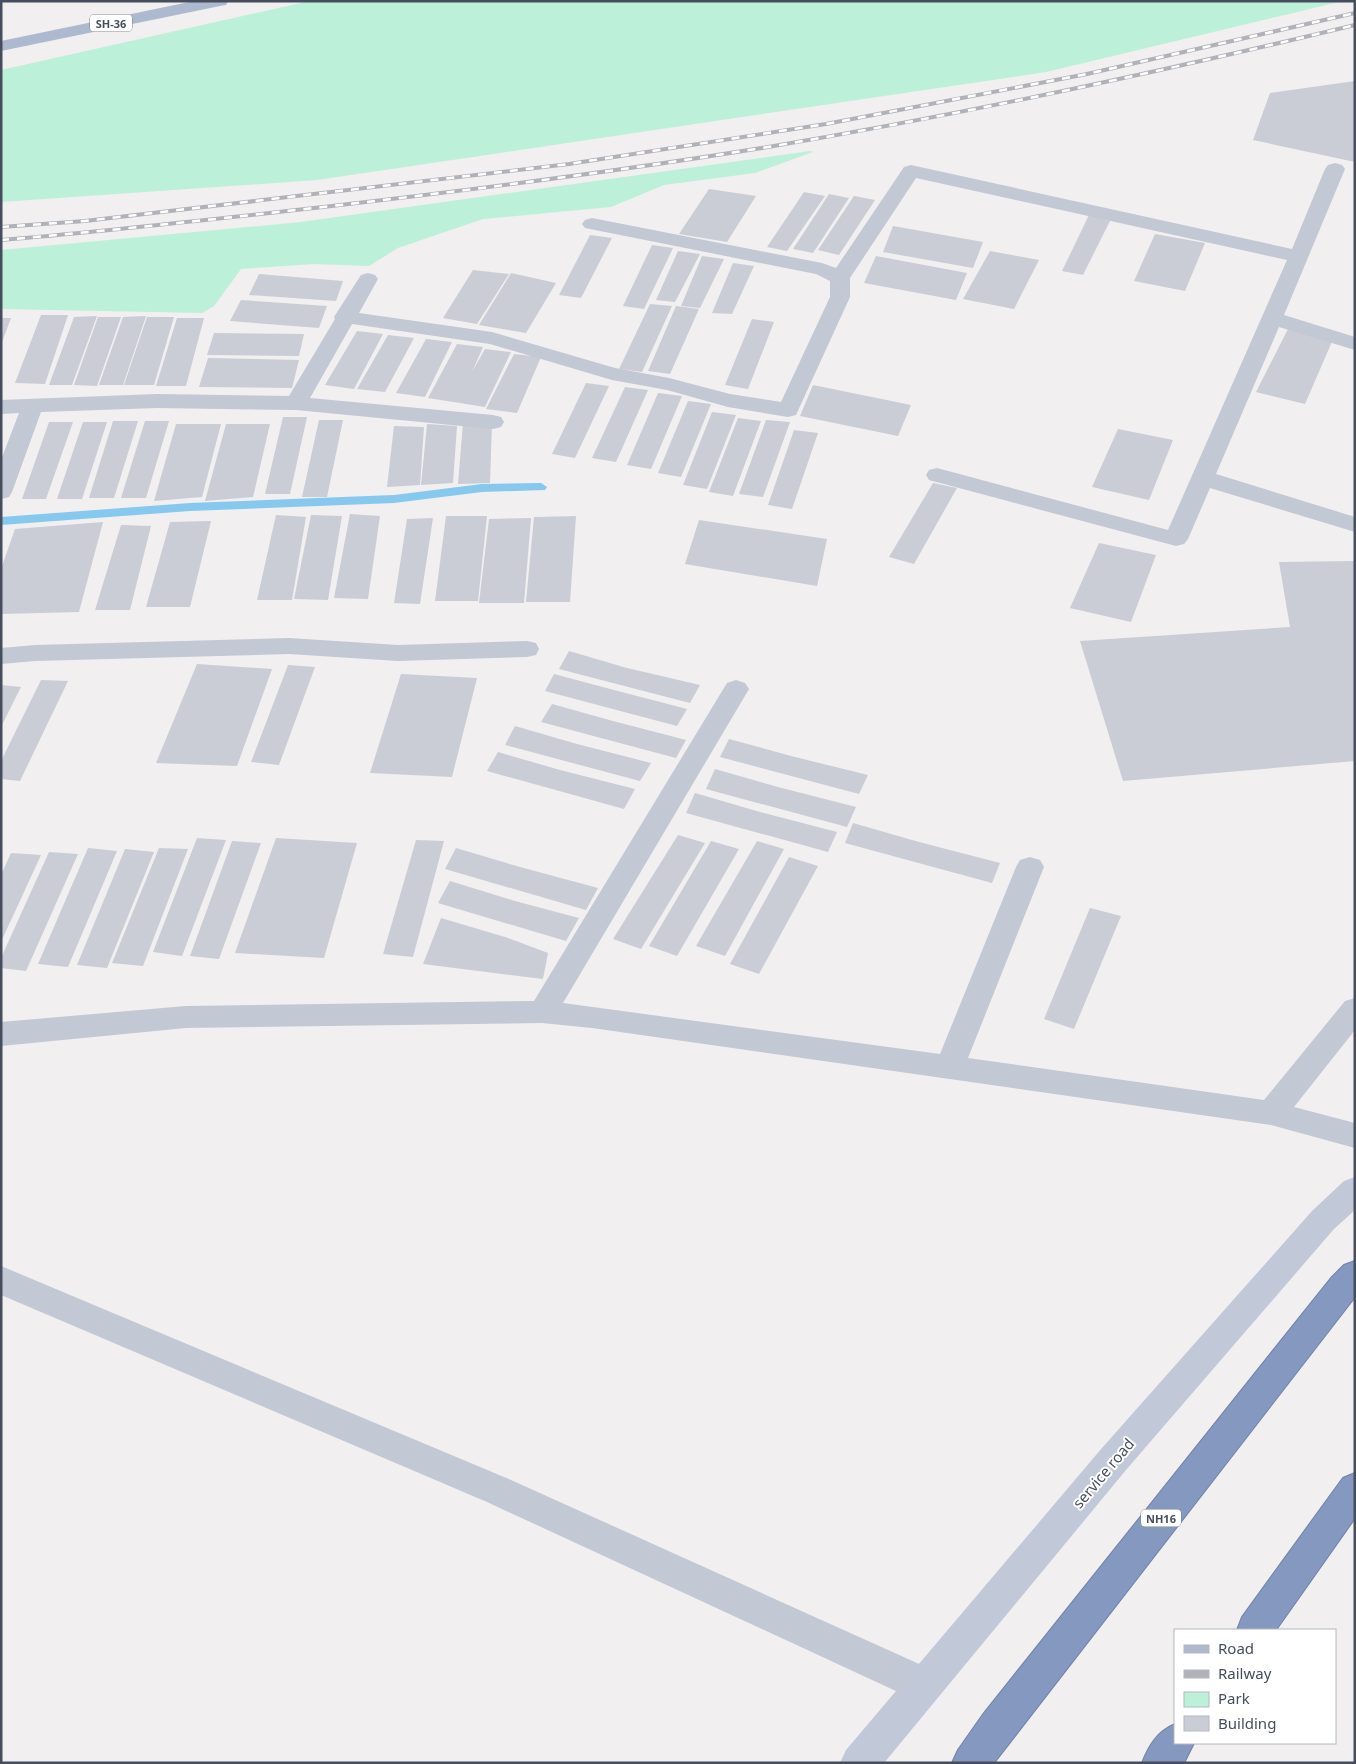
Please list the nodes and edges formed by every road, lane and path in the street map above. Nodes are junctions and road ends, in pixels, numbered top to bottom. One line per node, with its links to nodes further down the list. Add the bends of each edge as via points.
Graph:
1 (220, 1): 2 (main road, SH-36)
2 (1, 46)
3 (1336, 168): 5 (street)
4 (592, 224): 6 (street, via 822,269)
5 (1299, 257): 6 (street, via 911,171); 9 (street)
6 (840, 278): 8 (street, via 840,297 788,410 612,374 492,338)
7 (368, 279): 8 (street)
8 (344, 317): 11 (street)
9 (1273, 318): 10 (street); 16 (street)
10 (1355, 344)
11 (296, 402): 12 (street, via 157,401); 14 (street)
12 (32, 406): 13 (street); 17 (street)
13 (1, 407)
14 (493, 422)
15 (937, 475): 16 (street, via 1176,539)
16 (1203, 478): 18 (street)
17 (1, 492)
18 (1355, 525)
19 (527, 649): 20 (street, via 398,654 289,646)
20 (1, 656)
21 (736, 689): 24 (street)
22 (1030, 867): 26 (street)
23 (1355, 1009): 27 (street)
24 (542, 1012): 25 (street, via 186,1017); 26 (street)
25 (1, 1034)
26 (950, 1067): 27 (street)
27 (1271, 1113): 28 (street)
28 (1355, 1136)
29 (1355, 1190): 34 (street, service road, via 1323,1220 1114,1459)
30 (1355, 1275): 37 (highway, NH16, via 1329,1303)
31 (1, 1280): 34 (street, via 499,1491)
32 (1355, 1489): 33 (highway)
33 (1256, 1629)
34 (924, 1685): 36 (street, service road)
35 (1174, 1744): 38 (highway)
36 (859, 1763)
37 (971, 1763)
38 (1161, 1763)

